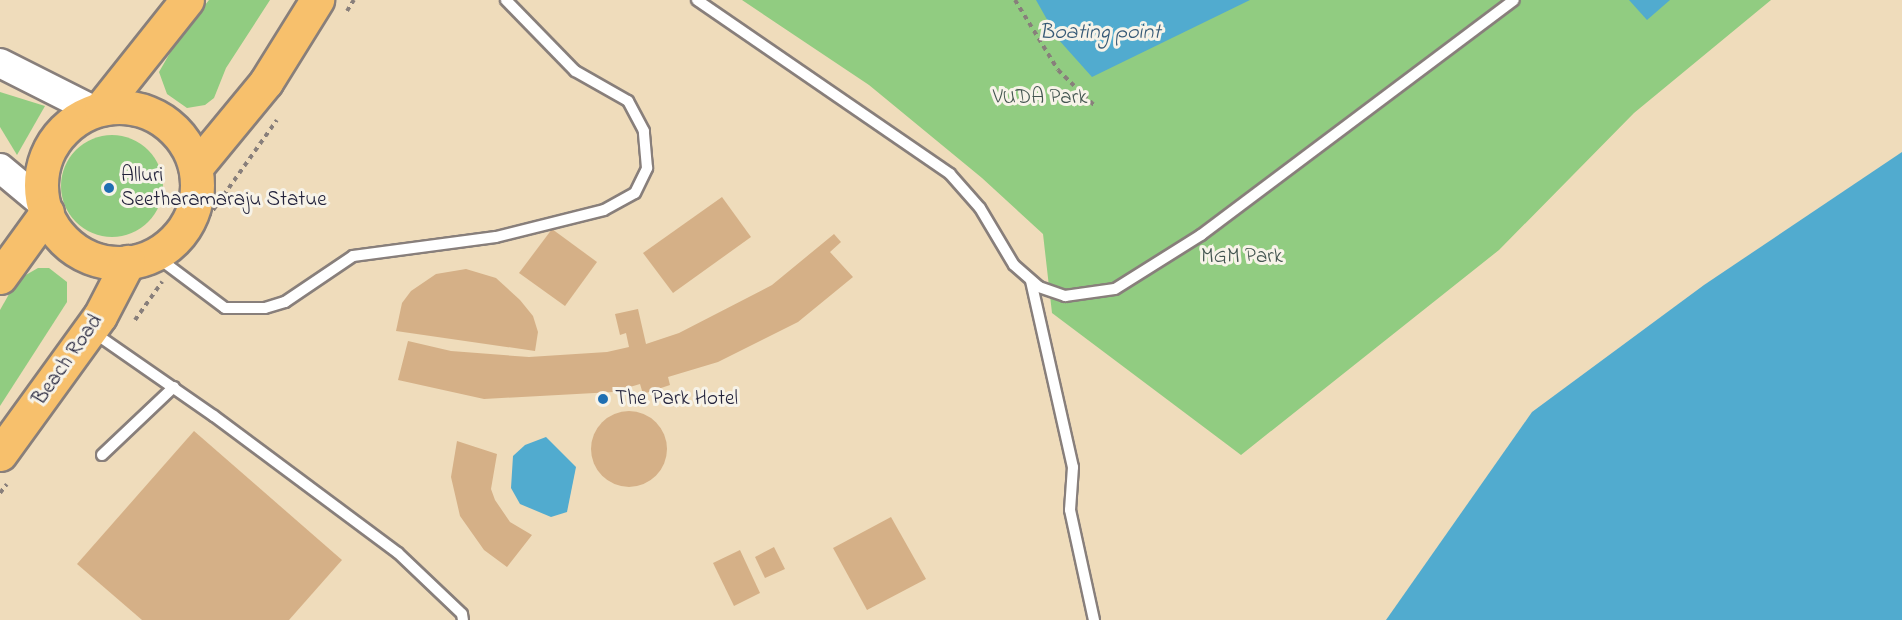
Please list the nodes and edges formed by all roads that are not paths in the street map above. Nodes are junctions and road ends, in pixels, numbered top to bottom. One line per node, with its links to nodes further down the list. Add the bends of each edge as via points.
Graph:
1 (187, 0): 7 (main road)
2 (317, 0): 8 (main road, via 266,82)
3 (506, 0): 11 (lane, via 575,71 628,101 644,131 647,168 634,193 604,210 496,237 353,256 285,302 265,308 225,308)
4 (697, 0): 13 (lane, via 950,174 980,208 1014,265)
5 (1514, 0): 13 (lane, via 1201,235 1115,289 1065,296)
6 (0, 63): 7 (street)
7 (98, 110): 8 (main road, via 132,107 161,118 184,139); 10 (main road, via 73,121 52,143 41,172)
8 (196, 167): 11 (main road, via 197,198 187,226 165,248)
9 (0, 168): 10 (street)
10 (45, 208): 11 (main road, via 55,231 78,252 106,262); 12 (main road)
11 (140, 258): 14 (main road, Beach Road)
12 (0, 277)
13 (1031, 280): 19 (lane, via 1073,467 1070,510)
14 (90, 331): 15 (lane); 16 (main road, Beach Road)
15 (174, 387): 17 (lane); 18 (lane, via 398,552 462,614)
16 (0, 454)
17 (102, 455)
18 (463, 620)
19 (1094, 620)

